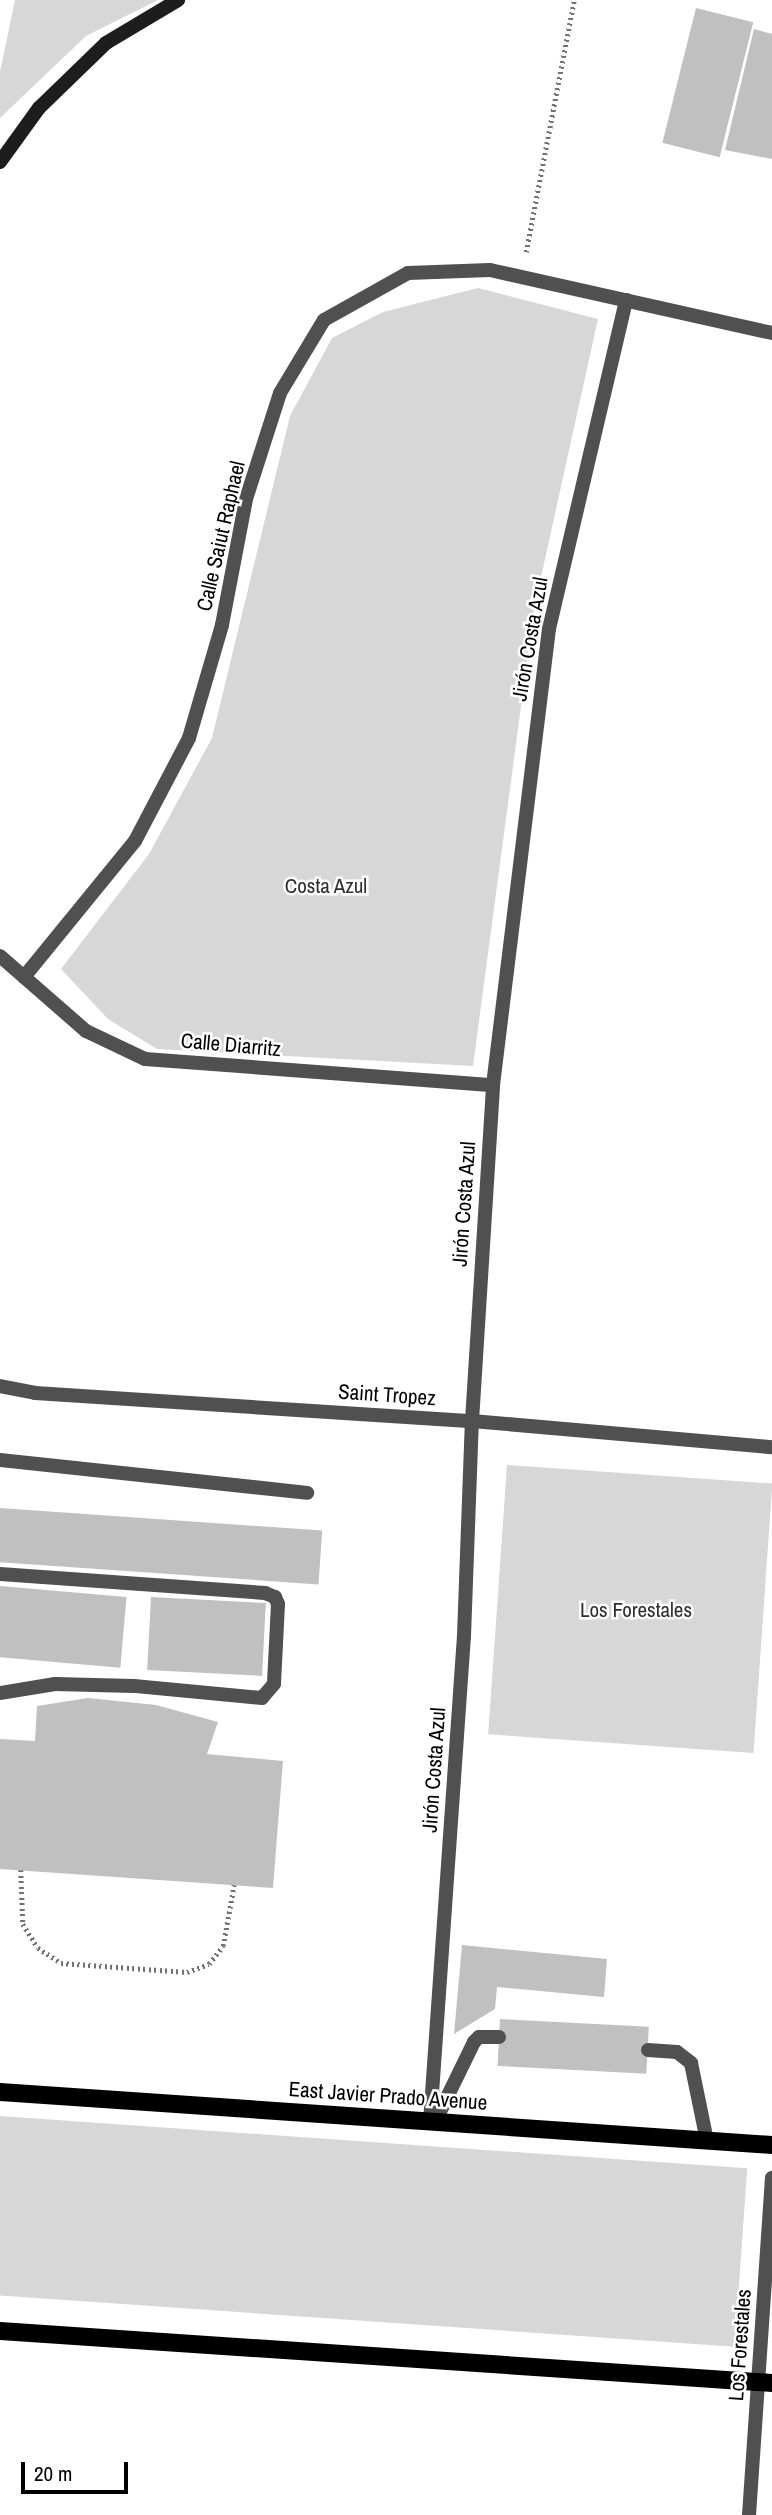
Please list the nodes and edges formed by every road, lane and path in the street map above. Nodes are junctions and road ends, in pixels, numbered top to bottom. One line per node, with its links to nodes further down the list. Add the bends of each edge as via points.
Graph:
1 (178, 0): 3 (main road, via 106,43 39,108)
2 (574, 0): 4 (path)
3 (0, 162)
4 (522, 277): 5 (street, Calle Saiut Raphael); 8 (street, Calle Saiut Raphael, via 491,270 408,272 324,320 280,393 246,499 222,625 189,738 135,841)
5 (626, 300): 6 (street, Calle Saiut Raphael); 9 (street, Jirón Costa Azul, via 550,629)
6 (772, 333)
7 (0, 956): 8 (street, Calle Diarritz)
8 (24, 977): 9 (street, Calle Diarritz, via 86,1031 145,1059)
9 (493, 1085): 11 (street, Jirón Costa Azul)
10 (0, 1386): 11 (street, Saint Tropez, via 35,1393)
11 (472, 1421): 12 (street, Saint Tropez); 22 (street, Jirón Costa Azul, via 464,1636)
12 (772, 1447)
13 (0, 1460): 14 (street)
14 (307, 1493)
15 (0, 1574): 16 (street, via 265,1593 278,1604 274,1684 262,1698 55,1684)
16 (0, 1693)
17 (21, 1870): 18 (path, via 23,1924 38,1948 61,1963 175,1972 209,1964 223,1947)
18 (234, 1885)
19 (499, 2038): 22 (street, via 479,2037 474,2042)
20 (648, 2050): 23 (street, via 677,2052 691,2063)
21 (0, 2092): 22 (main road, East Javier Prado Avenue)
22 (432, 2122): 23 (main road, East Javier Prado Avenue)
23 (707, 2141): 24 (main road, East Javier Prado Avenue)
24 (772, 2145)
25 (772, 2178): 27 (street, Los Forestales)
26 (0, 2332): 27 (main road)
27 (765, 2383): 28 (street, Los Forestales)
28 (749, 2515)

